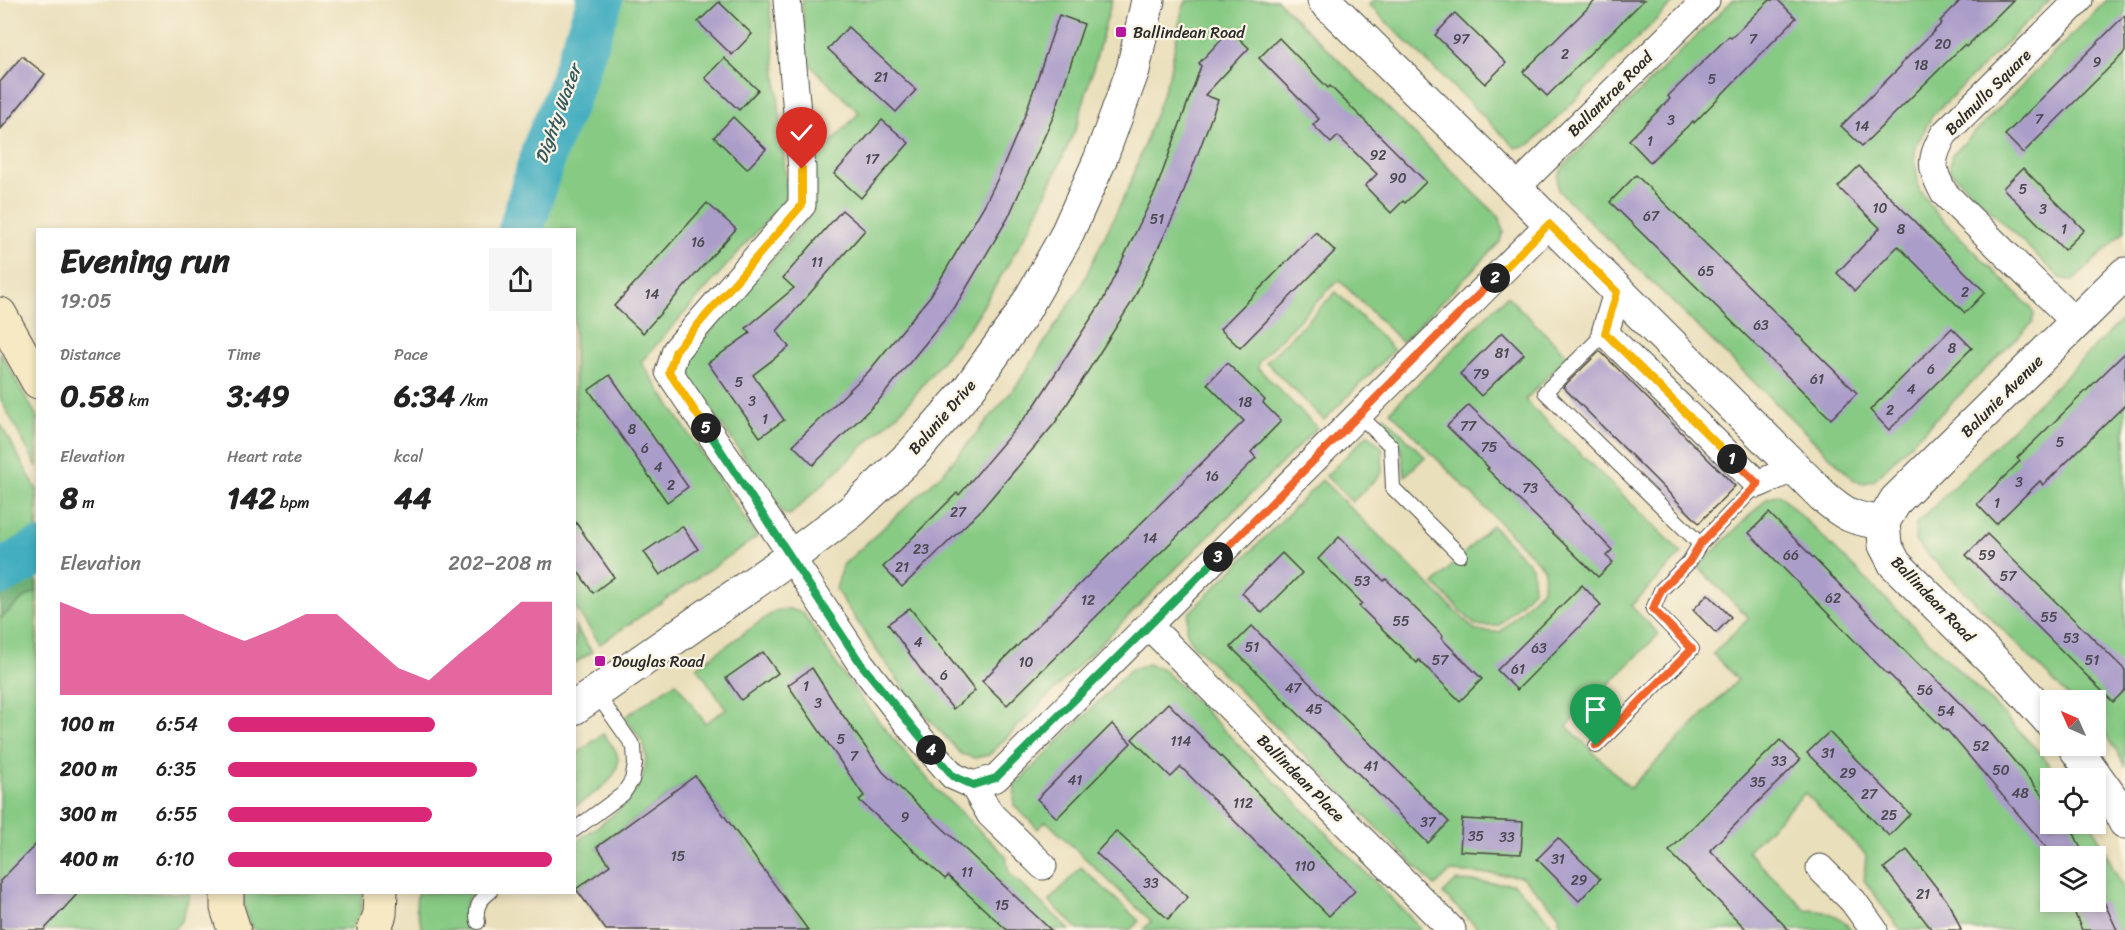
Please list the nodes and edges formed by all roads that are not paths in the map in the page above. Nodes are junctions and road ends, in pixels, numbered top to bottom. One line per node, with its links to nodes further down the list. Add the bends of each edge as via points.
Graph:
1 (787, 0): 20 (street, via 802,205 676,350 669,372)
2 (1148, 0): 20 (street, Balunie Drive, via 1133,70 1100,160 1065,238 1020,317 968,390 912,454 852,511)
3 (1324, 0): 6 (street)
4 (1706, 0): 6 (street, Ballantrae Road)
5 (2079, 0): 11 (street, Balmullo Square, via 1944,134 1934,152 1933,173 1944,193)
6 (1515, 189): 7 (street)
7 (1549, 224): 9 (street); 14 (street)
8 (2125, 274): 11 (street, Balunie Avenue)
9 (1617, 292): 12 (street); 15 (street)
10 (0, 314): 13 (main road)
11 (2076, 323): 17 (street, Balunie Avenue, via 1896,500)
12 (1605, 333): 16 (street); 18 (lane, via 1545,392)
13 (36, 378)
14 (1359, 415): 19 (lane, via 1391,446 1394,488); 21 (street)
15 (1794, 468): 16 (street); 17 (street, via 1843,513)
16 (1758, 484): 18 (lane)
17 (1883, 522): 23 (street, Ballindean Road, via 1885,545 1895,564)
18 (1700, 544): 24 (lane, via 1689,562 1661,590 1653,609 1692,649)
19 (1460, 555)
20 (791, 557): 22 (street, Balunie Drive); 26 (street, via 861,664 912,729 953,776)
21 (1149, 627): 26 (street, via 996,778); 35 (street, Ballindean Place)
22 (585, 701): 28 (lane, via 634,747 635,764 632,780 623,794)
23 (2040, 710)
24 (1596, 746)
25 (2081, 756): 27 (street)
26 (973, 785): 29 (street, via 990,814)
27 (2125, 822)
28 (576, 829)
29 (1043, 866)
30 (1820, 868): 36 (street, via 1853,901)
31 (227, 894): 34 (main road)
32 (487, 894): 33 (lane, via 476,911)
33 (478, 922)
34 (234, 930)
35 (1452, 930)
36 (1874, 930)

